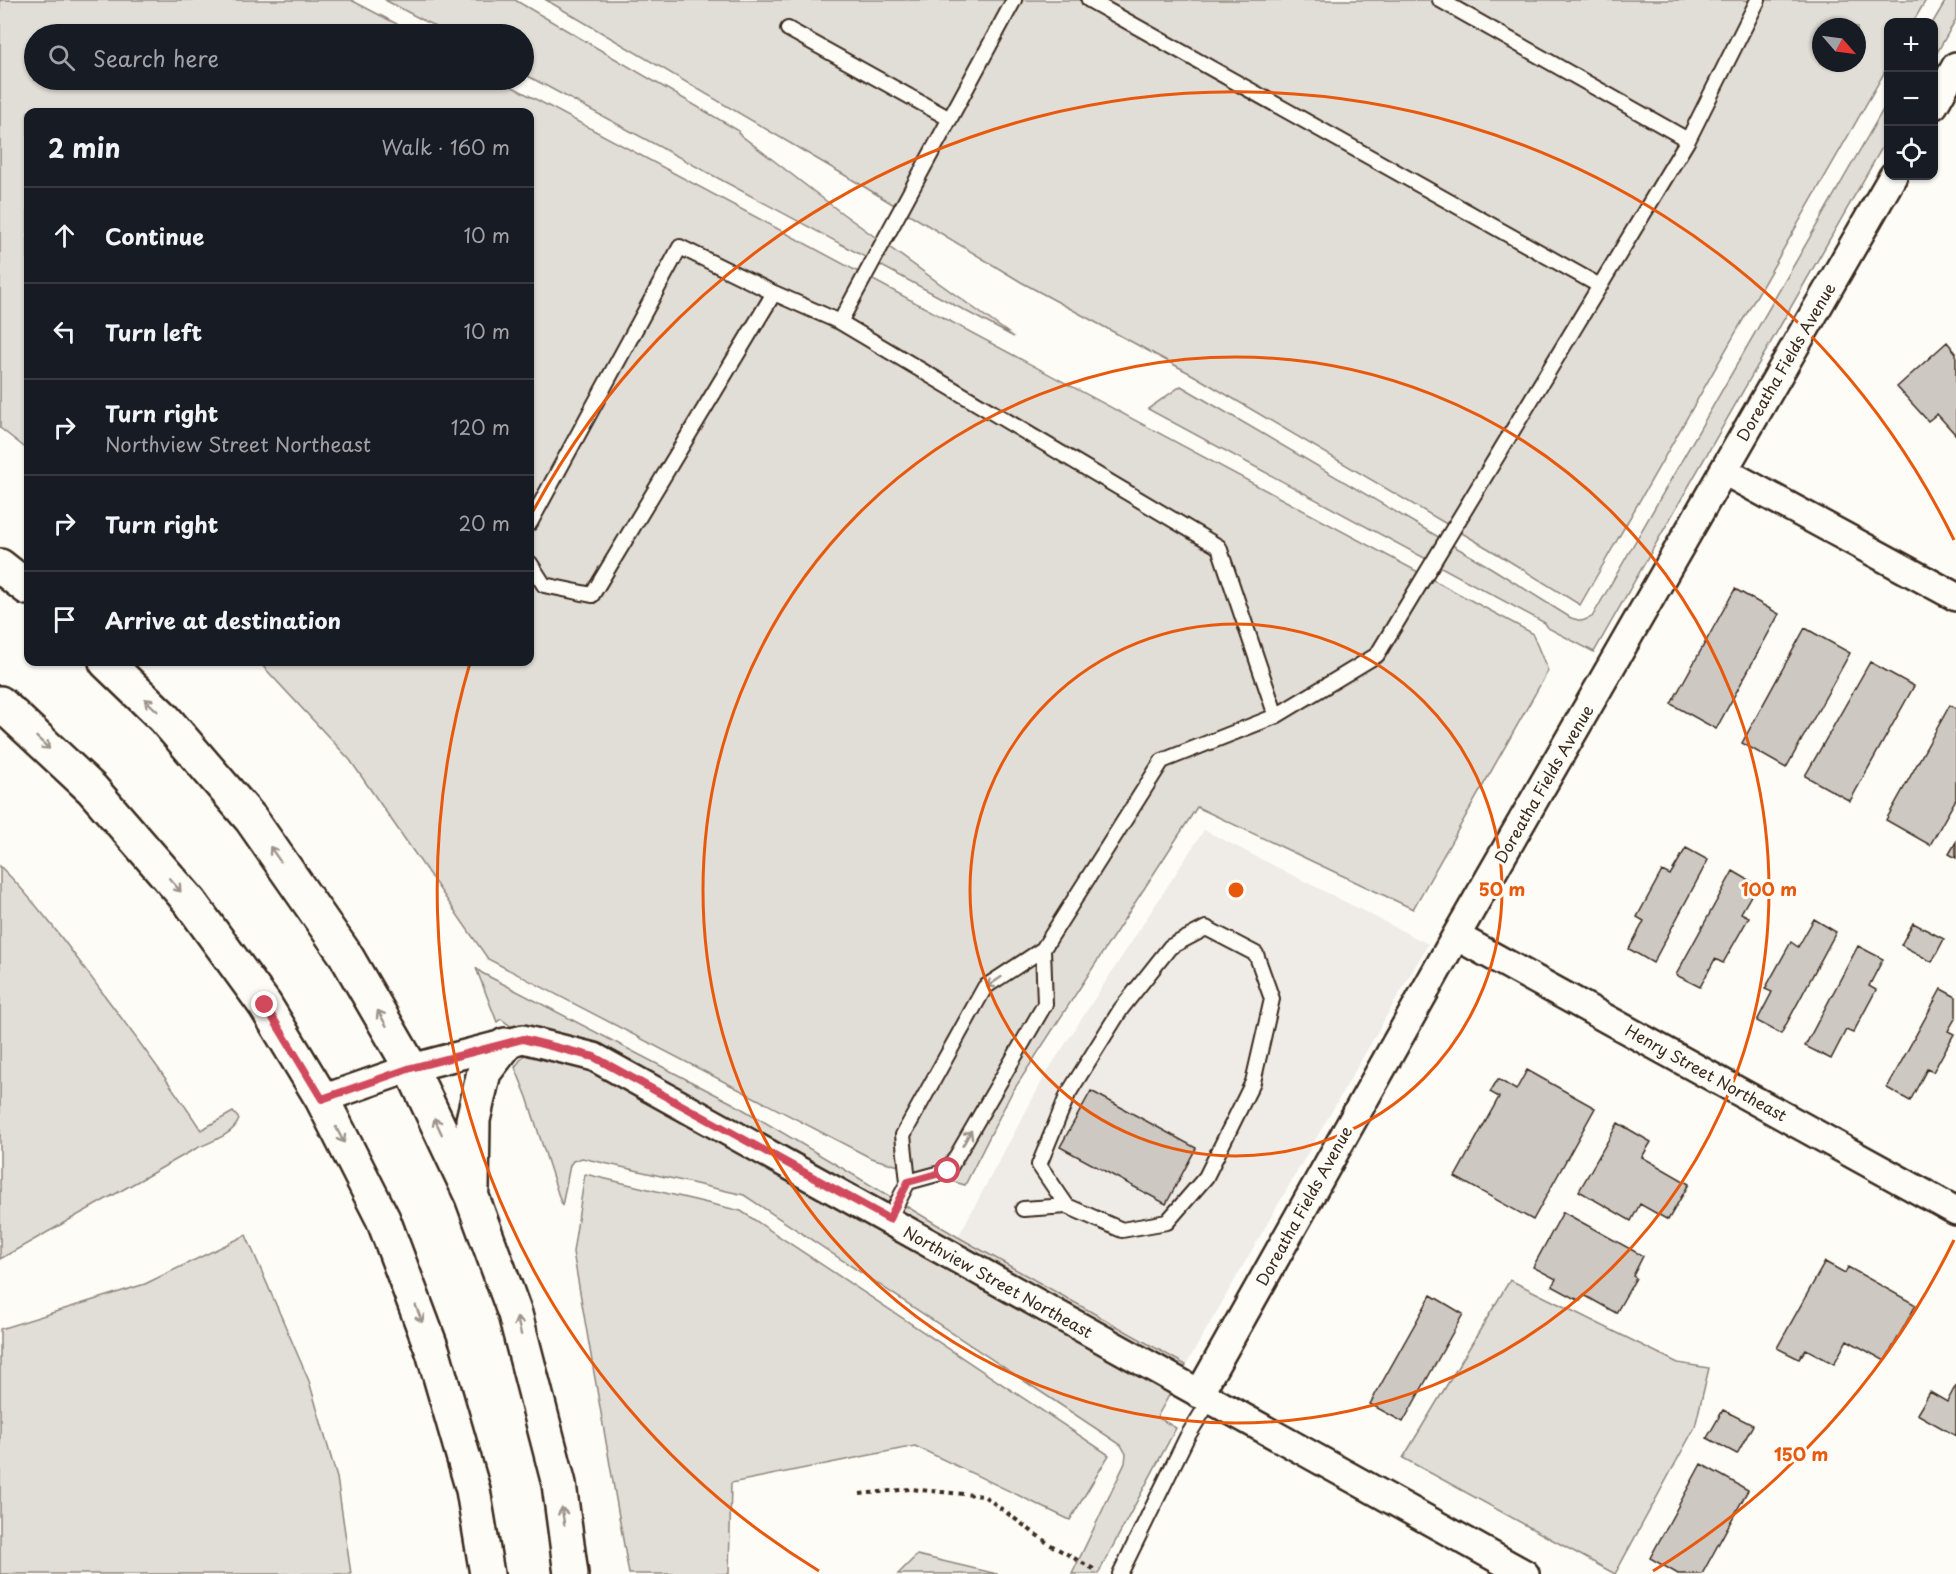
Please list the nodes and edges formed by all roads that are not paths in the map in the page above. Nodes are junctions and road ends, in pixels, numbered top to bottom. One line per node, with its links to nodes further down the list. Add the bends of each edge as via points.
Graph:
1 (1089, 0): 11 (lane)
2 (1440, 0): 9 (lane)
3 (1758, 0): 9 (lane)
4 (1008, 2): 8 (lane)
5 (788, 29): 8 (lane)
6 (1956, 66): 7 (street)
7 (1938, 98)
8 (950, 119): 13 (lane)
9 (1688, 140): 11 (lane)
10 (1891, 180): 14 (street, Doreatha Fields Avenue)
11 (1600, 286): 22 (lane, via 1377,655)
12 (774, 293): 13 (lane); 15 (lane, via 680,247); 17 (lane, via 592,595 544,585)
13 (840, 322): 22 (lane, via 1219,547)
14 (1724, 471): 19 (street); 23 (street, Doreatha Fields Avenue)
15 (534, 516)
16 (0, 566): 18 (main road)
17 (534, 569)
18 (24, 585)
19 (1956, 597)
20 (110, 666): 26 (main road, one-way to 20, via 345,954 251,819 164,718)
21 (0, 703): 27 (main road, one-way to 27, via 92,789 190,902 265,1005)
22 (1276, 716): 24 (lane, via 1162,761)
23 (1456, 936): 32 (street, Henry Street Northeast); 34 (street, Doreatha Fields Avenue)
24 (1043, 950): 28 (lane, one-way to 28, via 985,987 903,1135); 28 (lane, one-way to 24, via 948,1171 1045,1004)
25 (506, 1045): 26 (street, Northview Street Northeast); 29 (main road, via 484,1072 473,1120); 33 (street, Northview Street Northeast, via 523,1039 594,1057)
26 (411, 1068): 27 (street, Northview Street Northeast); 29 (main road, one-way to 26)
27 (322, 1099): 35 (main road, one-way to 35, via 383,1219 433,1352 473,1490)
28 (908, 1182): 33 (lane)
29 (472, 1197): 36 (main road, one-way to 29, via 559,1484 515,1314)
30 (1067, 1206): 30 (lane, via 1122,1230 1167,1222 1206,1177 1253,1082 1272,999 1256,954 1206,927 1170,948 1121,1009 1068,1094 1039,1165); 31 (lane)
31 (1023, 1209)
32 (1956, 1211)
33 (889, 1219): 34 (street, Northview Street Northeast)
34 (1204, 1397): 37 (lane); 38 (street, Northview Street Northeast)
35 (487, 1574)
36 (571, 1574)
37 (1120, 1574)
38 (1525, 1574)

